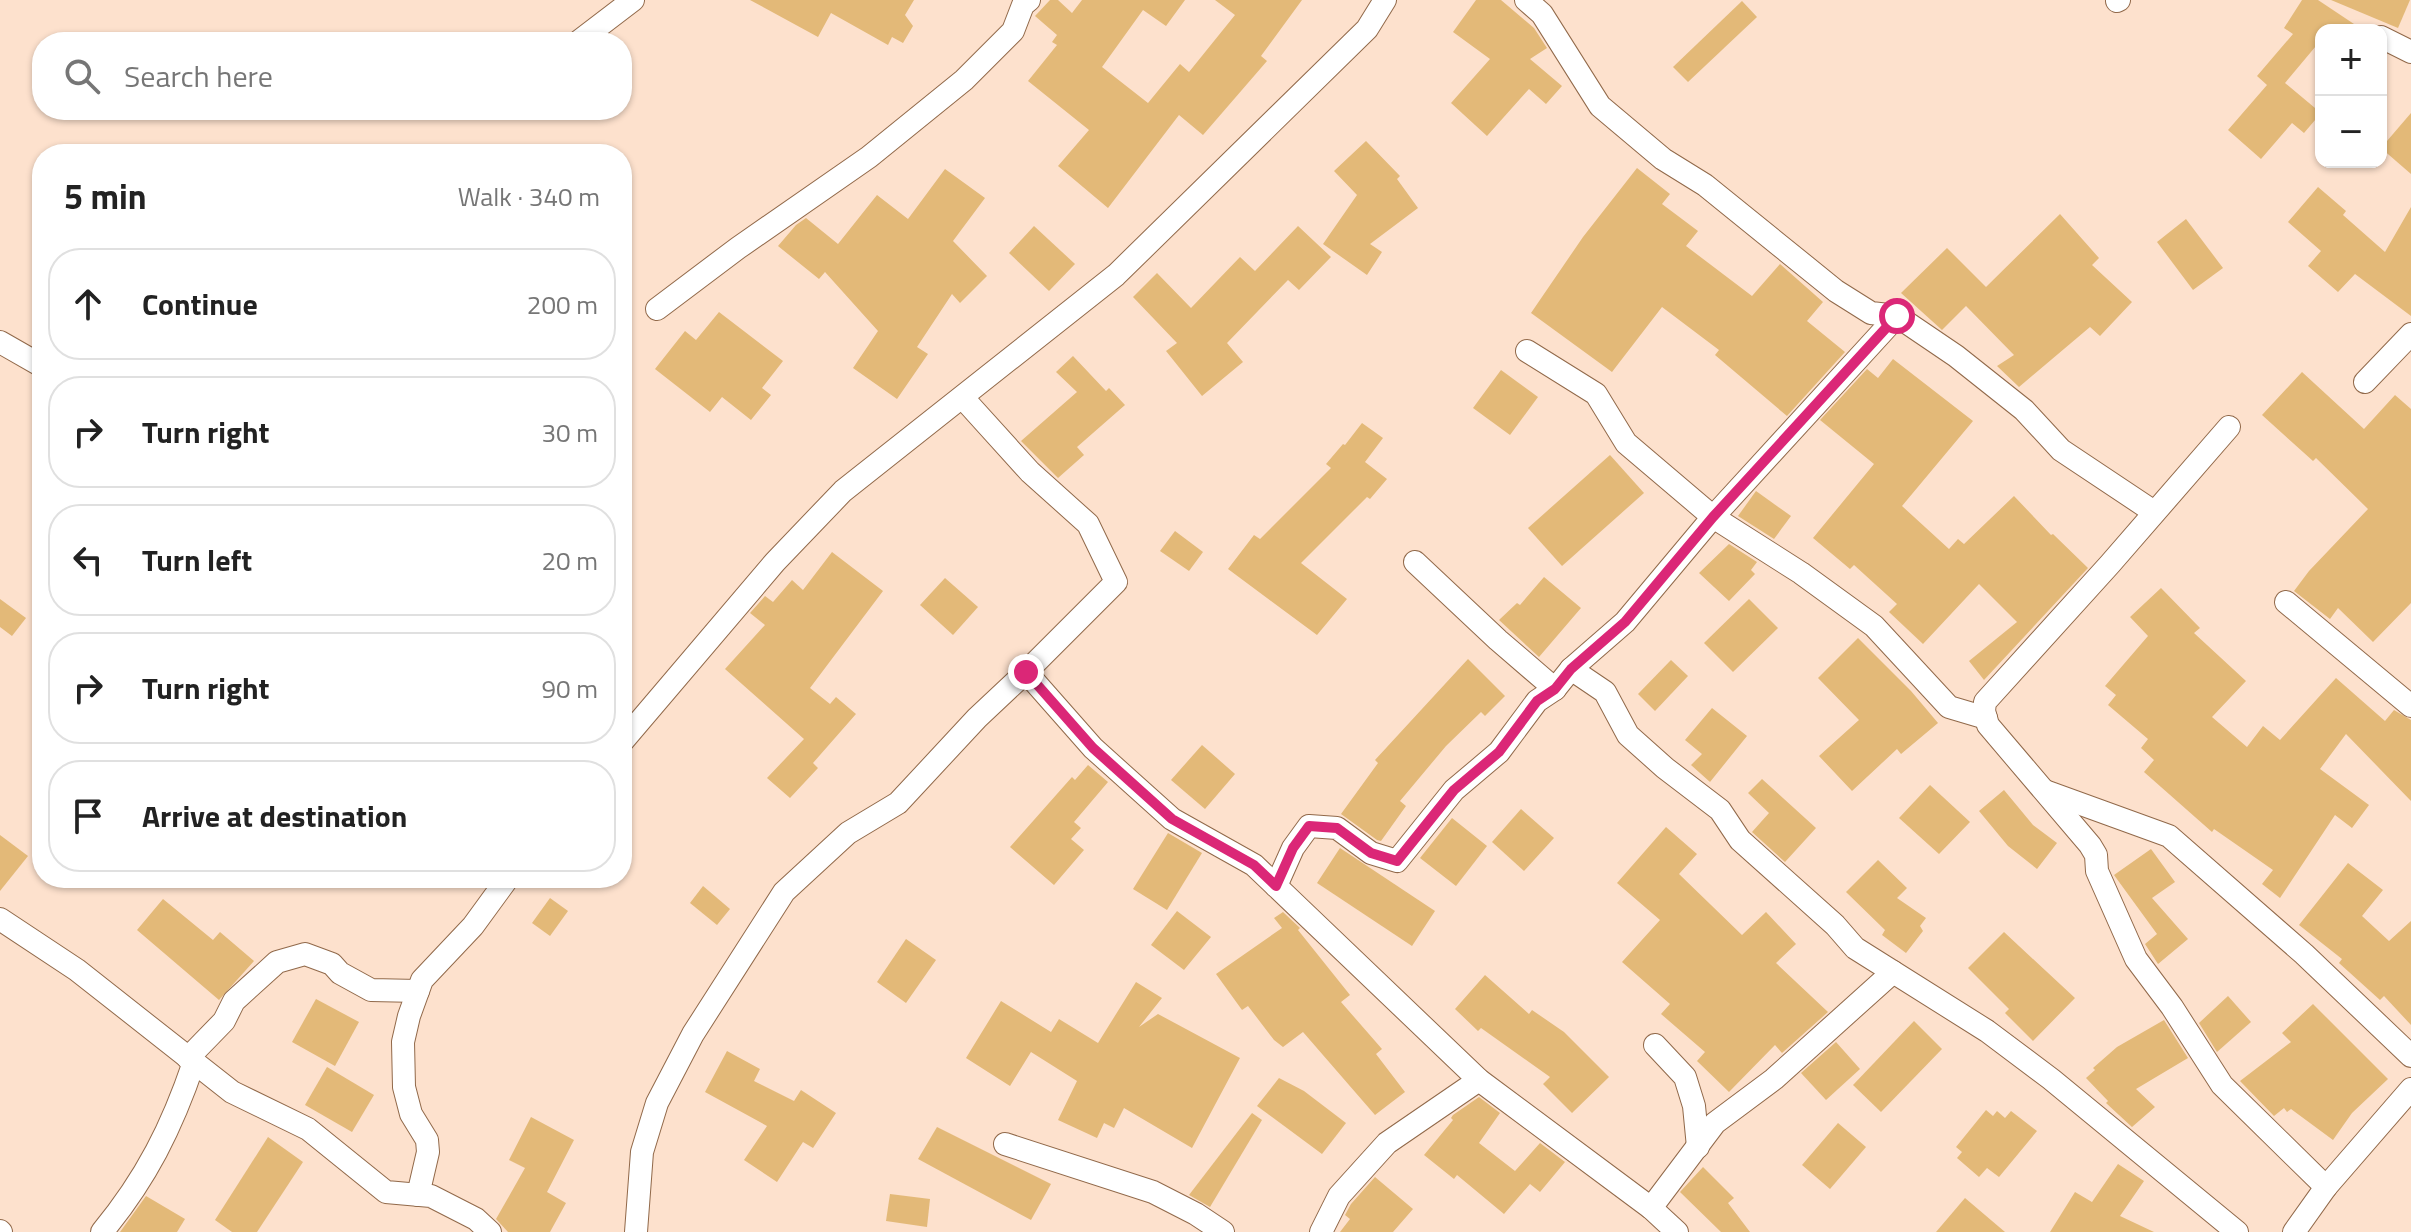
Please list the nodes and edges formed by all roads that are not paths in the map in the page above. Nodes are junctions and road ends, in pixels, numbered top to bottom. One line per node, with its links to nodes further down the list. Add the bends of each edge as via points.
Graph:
1 (633, 0): 5 (street)
2 (1029, 0): 8 (street, via 1013,31 964,80 869,157)
3 (1385, 0): 15 (street, via 1367,29 1116,275)
4 (1526, 0): 9 (street, via 1542,14 1600,106 1836,291 1871,313)
5 (591, 32)
6 (2387, 40): 7 (street)
7 (2411, 52)
8 (657, 309)
9 (1897, 316): 17 (street, via 2024,410 2061,450); 18 (street)
10 (2411, 334): 14 (street)
11 (0, 342): 13 (street)
12 (1527, 351): 18 (street, via 1596,394 1626,443)
13 (32, 360)
14 (2365, 382)
15 (963, 398): 22 (street, via 1030,472 1088,524 1116,582); 26 (street, via 843,491 775,562)
16 (2229, 427): 17 (street)
17 (2154, 512): 25 (street, via 1985,702)
18 (1713, 517): 21 (street, via 1625,622); 25 (street, via 1874,626 1949,707)
19 (1415, 562): 23 (street)
20 (2286, 602): 24 (street)
21 (1571, 669): 23 (street); 31 (street, via 1605,692 1628,735 1720,810 1740,840 1855,948)
22 (1026, 672): 28 (street, via 1093,748 1172,819 1254,865); 45 (street, via 898,803 848,833 784,892 693,1034 657,1103 642,1152)
23 (1555, 689): 28 (street, via 1537,701 1499,752 1454,790 1397,861 1371,853 1337,828 1309,826)
24 (2411, 706)
25 (1986, 718): 27 (street)
26 (632, 730)
27 (2044, 790): 34 (street, via 2169,836); 40 (street, via 2090,845 2136,959 2222,1085)
28 (1276, 886): 36 (street)
29 (501, 888): 32 (street)
30 (0, 919): 35 (street, via 77,970)
31 (1893, 972): 39 (street, via 1774,1079 1715,1123); 49 (street, via 2051,1079)
32 (418, 991): 35 (street, via 371,990 332,964 305,954 277,962 234,1001); 41 (street, via 403,1042 404,1087 411,1114 427,1140)
33 (1655, 1045): 39 (street, via 1685,1077)
34 (2411, 1056)
35 (191, 1060): 41 (street, via 232,1092 308,1129 386,1192); 43 (street, via 185,1089 149,1169)
36 (1479, 1080): 42 (street); 47 (street, via 1387,1143 1339,1196)
37 (2411, 1089): 40 (street)
38 (1005, 1144): 46 (street, via 1153,1192)
39 (1698, 1147): 42 (street)
40 (2326, 1187): 50 (street)
41 (418, 1195): 44 (street, via 431,1196 476,1219)
42 (1651, 1208): 48 (street)
43 (102, 1232)
44 (490, 1232)
45 (636, 1232)
46 (1223, 1232)
47 (1321, 1232)
48 (1677, 1232)
49 (2237, 1232)
50 (2294, 1232)

